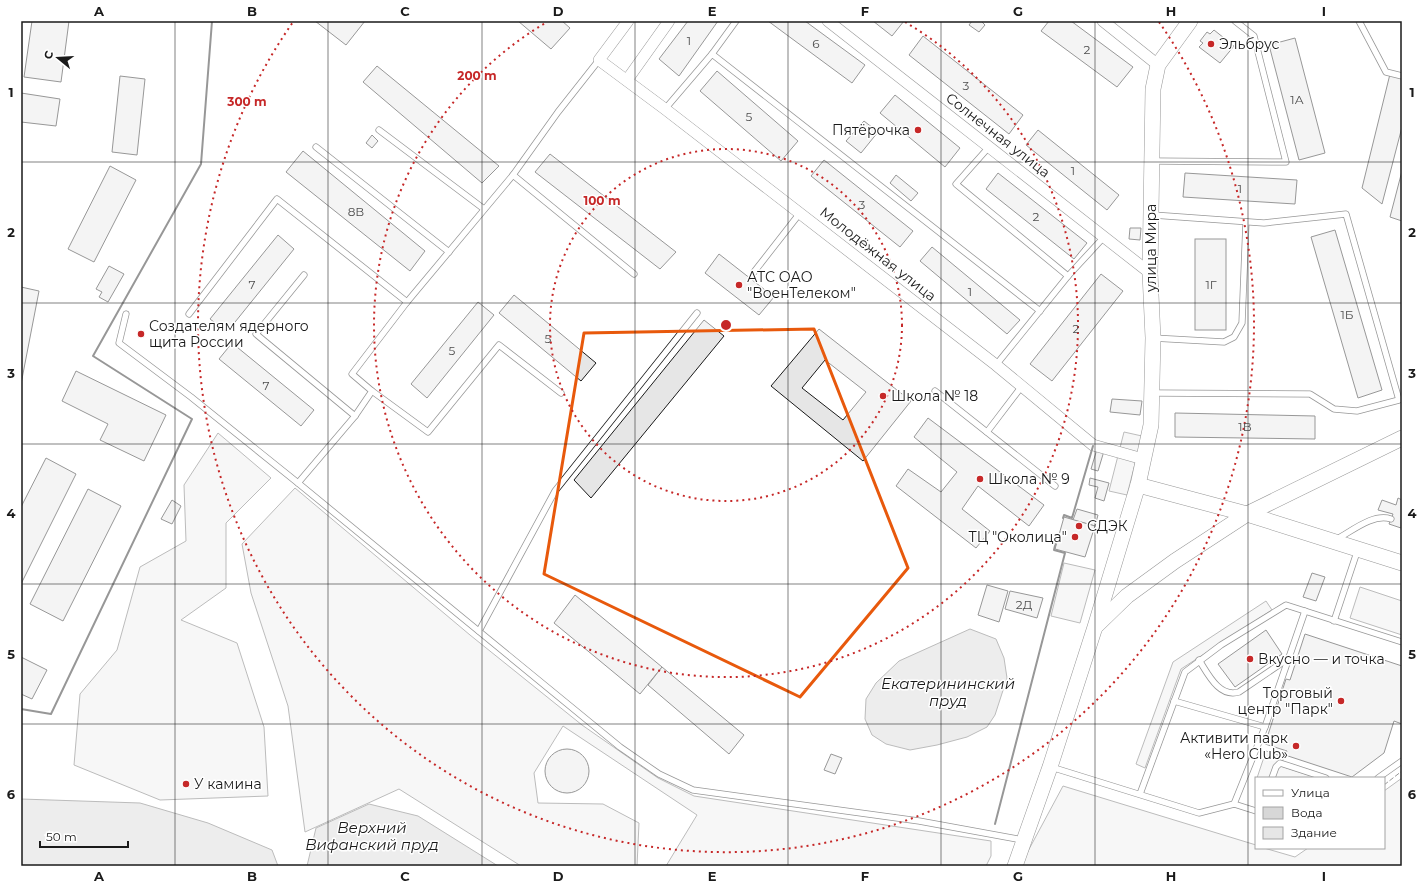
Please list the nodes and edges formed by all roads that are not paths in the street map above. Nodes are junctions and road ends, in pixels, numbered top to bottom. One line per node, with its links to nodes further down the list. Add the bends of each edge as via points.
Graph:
1 (628, 21): 10 (street)
2 (669, 21): 13 (street)
3 (736, 21): 9 (lane)
4 (828, 21): 17 (street, Солнечная улица)
5 (1103, 21): 11 (street)
6 (1190, 21): 11 (street, улица Мира)
7 (1235, 21): 18 (lane, via 1254,36 1286,162)
8 (1358, 21): 12 (lane, via 1386,72)
9 (712, 54): 14 (lane); 32 (lane)
10 (600, 60): 13 (street, Молодёжная улица); 19 (lane, via 558,112)
11 (1158, 65): 18 (street, улица Мира, via 1153,89)
12 (1402, 76)
13 (627, 80): 14 (street, Молодёжная улица)
14 (665, 109): 21 (street, Молодёжная улица)
15 (379, 130): 20 (lane)
16 (316, 147): 25 (lane)
17 (989, 147): 24 (street, Солнечная улица); 30 (lane, via 956,184)
18 (1152, 161): 22 (street, улица Мира)
19 (513, 175): 20 (lane); 28 (lane)
20 (484, 210): 25 (lane)
21 (800, 213): 26 (lane); 37 (street, Молодёжная улица)
22 (1151, 215): 23 (lane); 27 (street, улица Мира)
23 (1246, 222): 36 (lane, via 1242,323 1234,337 1224,342); 42 (lane, via 1264,223 1346,214 1399,400 1357,411 1334,409 1310,394)
24 (1104, 237): 27 (street, Солнечная улица); 30 (lane)
25 (449, 252): 31 (lane)
26 (754, 272)
27 (1150, 273): 36 (street, улица Мира)
28 (634, 274)
29 (304, 275): 43 (lane, via 256,334)
30 (1068, 276): 32 (lane)
31 (407, 302): 35 (lane, via 278,199); 39 (lane, via 352,374)
32 (1040, 311): 37 (lane)
33 (697, 313): 58 (lane, via 555,491)
34 (126, 314): 47 (lane, via 120,343)
35 (189, 314)
36 (1153, 338): 42 (street, улица Мира)
37 (996, 365): 38 (street, Молодёжная улица)
38 (1022, 386): 44 (lane); 46 (street, Молодёжная улица, via 1093,444)
39 (372, 391): 41 (lane, via 428,432 499,345); 43 (lane)
40 (935, 391): 44 (lane)
41 (561, 393)
42 (1152, 393): 46 (street, улица Мира, via 1151,424)
43 (355, 416): 47 (lane)
44 (986, 432): 49 (lane)
45 (1402, 438): 50 (street)
46 (1143, 459): 48 (street, улица Мира)
47 (298, 483): 58 (lane)
48 (1138, 485): 50 (street); 57 (street, улица Мира)
49 (1055, 486)
50 (1247, 514): 52 (street); 57 (street, via 1127,596)
51 (1391, 519): 52 (lane, via 1376,518)
52 (1333, 541): 53 (street)
53 (1358, 549): 54 (street); 56 (lane)
54 (1402, 563)
55 (1305, 611): 56 (lane); 60 (lane); 61 (lane, via 1286,605)
56 (1334, 621): 59 (lane)
57 (1095, 627): 65 (street, улица Мира)
58 (479, 630): 72 (lane, via 620,747 659,774 693,790 919,821)
59 (1402, 642)
60 (1289, 658): 61 (lane, via 1234,693 1215,685); 63 (lane)
61 (1200, 660): 62 (lane, via 1185,672)
62 (1174, 701): 63 (lane); 69 (lane)
63 (1265, 728): 70 (lane)
64 (1402, 761): 68 (lane)
65 (1050, 767): 69 (lane); 72 (street, улица Мира)
66 (1272, 777): 67 (lane, via 1280,763)
67 (1323, 777)
68 (1379, 777)
69 (1140, 794): 70 (lane, via 1199,813)
70 (1234, 804): 71 (lane)
71 (1255, 811)
72 (1025, 840): 73 (street, улица Мира)
73 (1015, 866)

